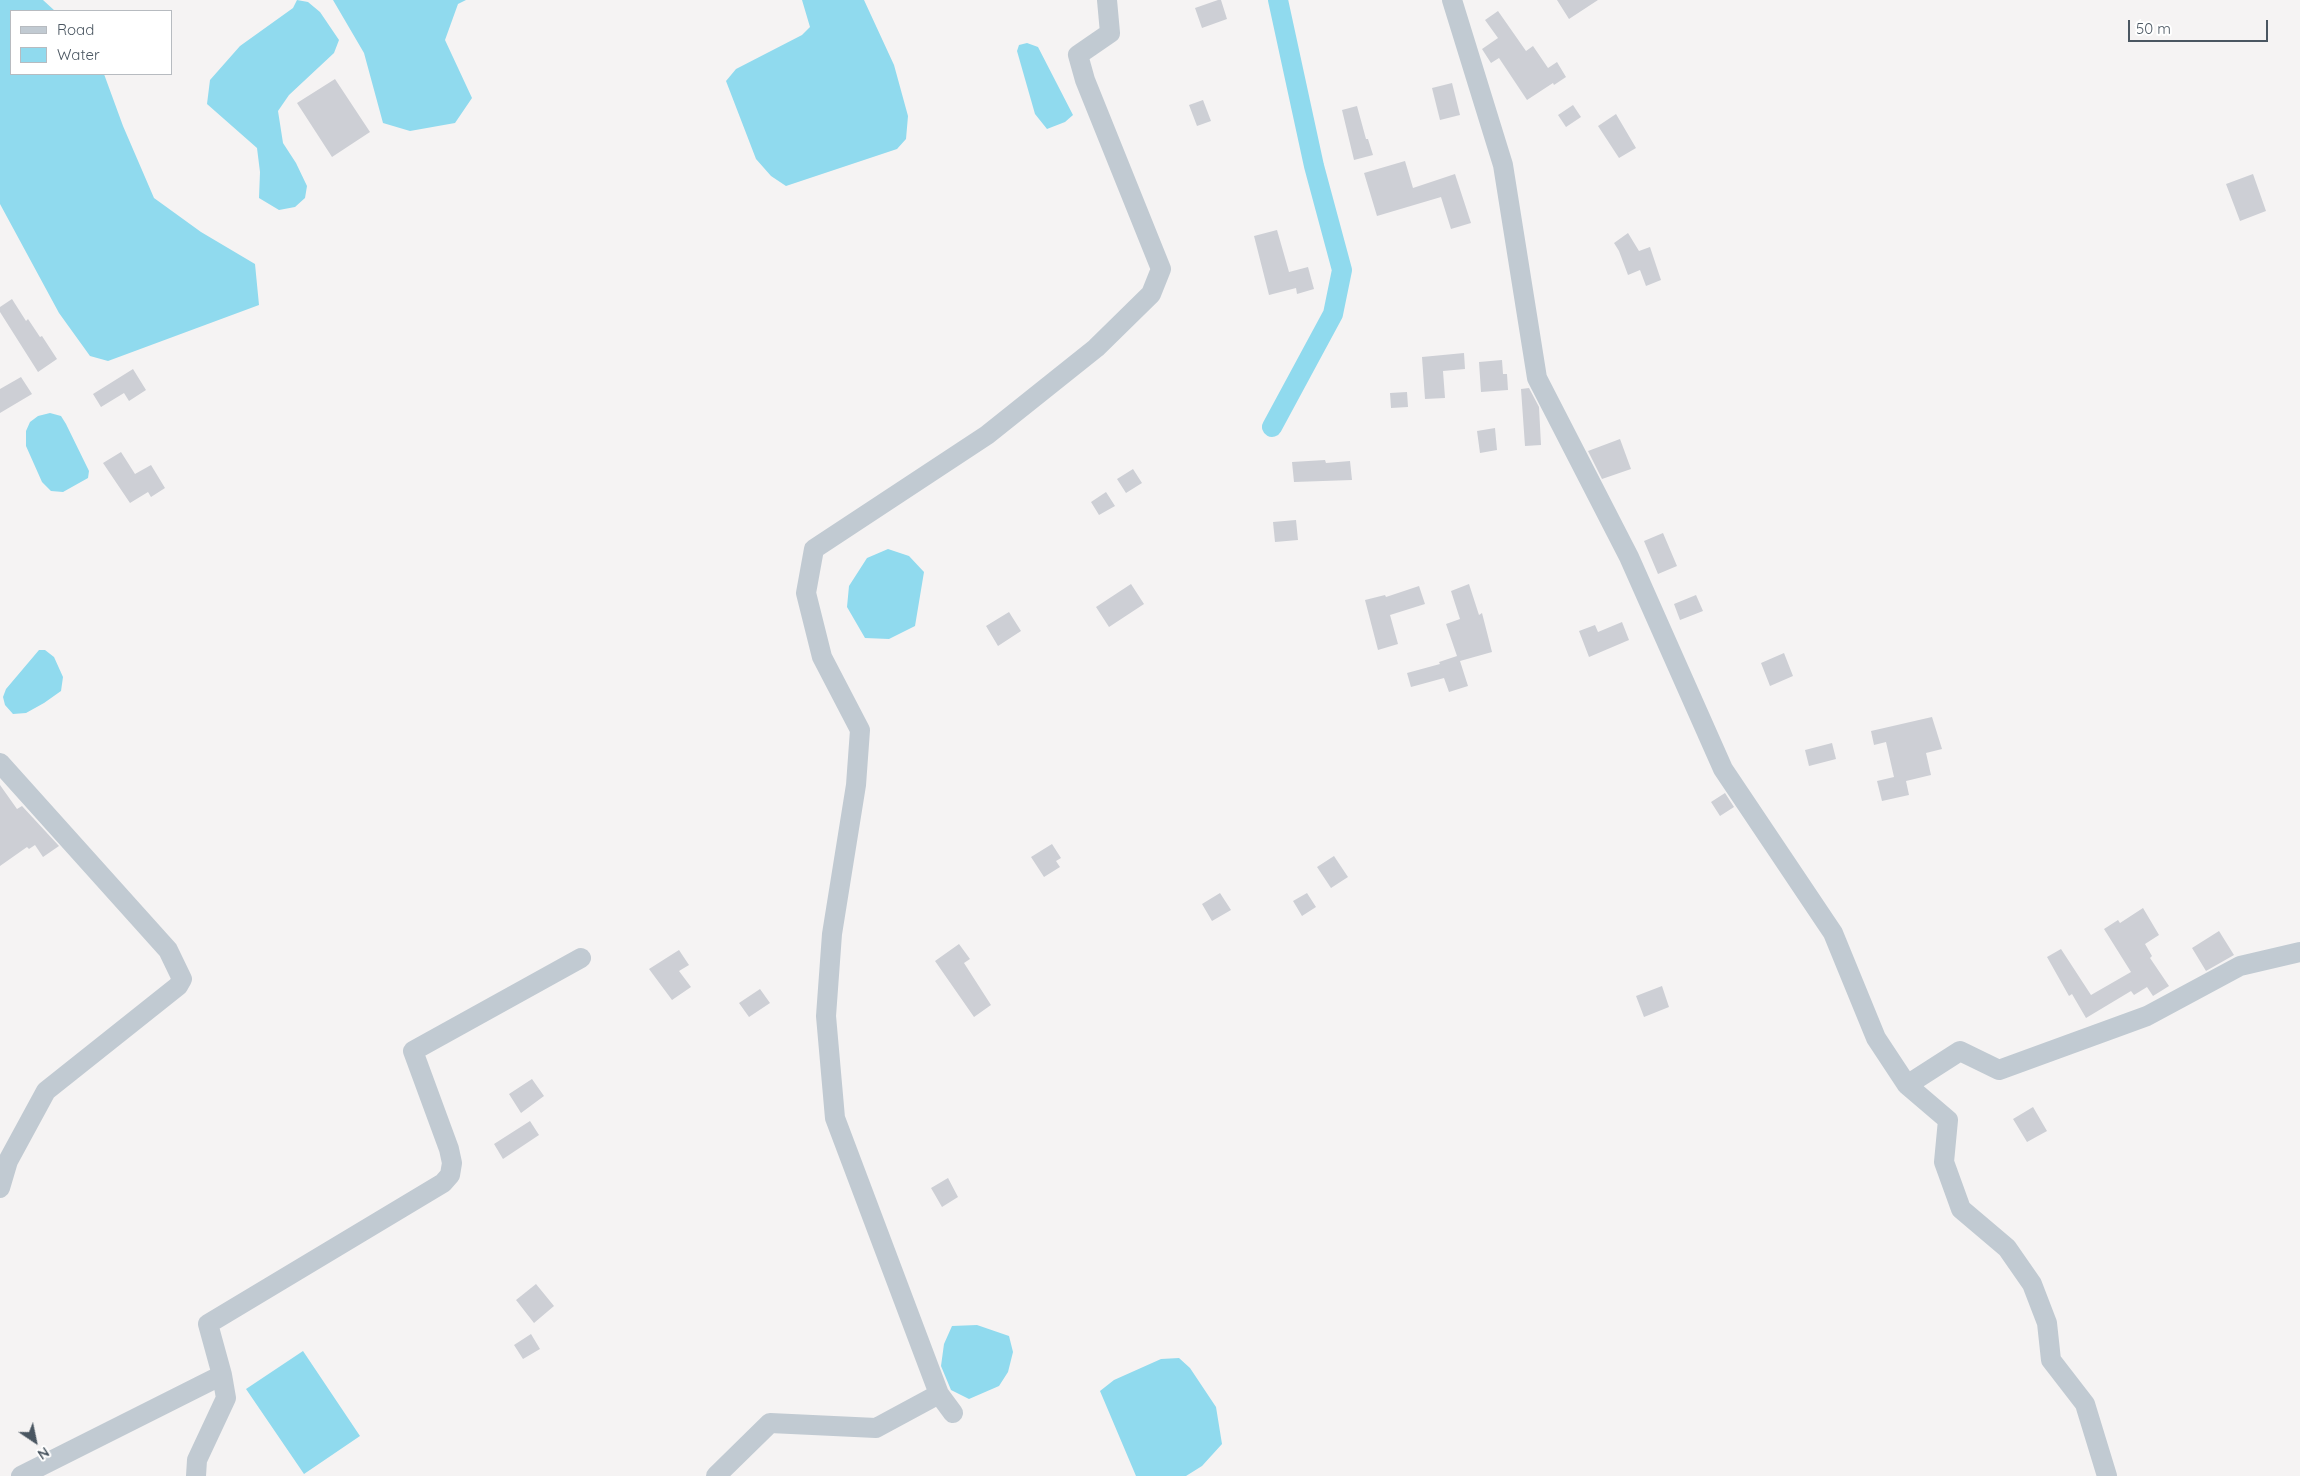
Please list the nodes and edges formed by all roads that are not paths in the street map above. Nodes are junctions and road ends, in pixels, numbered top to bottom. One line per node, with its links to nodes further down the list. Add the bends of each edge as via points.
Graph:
1 (1107, 0): 9 (street, via 1110,33 1078,55 1085,80 1161,269 1151,294 1096,348 987,435 814,549 806,593 822,656 860,730 856,785 832,934 826,1016 835,1118)
2 (1452, 0): 6 (street, via 1502,165 1537,378 1629,557 1723,769 1832,932 1876,1038)
3 (0, 763): 7 (street, via 168,950 182,979 178,986 46,1091 8,1161)
4 (2300, 952): 6 (street, via 2240,966 2147,1016 1999,1070 1960,1051)
5 (581, 958): 8 (street, via 412,1051 449,1149 450,1175 443,1183 208,1324)
6 (1907, 1085): 14 (street, via 1948,1120 1944,1162 1960,1209 2007,1248 2032,1284 2046,1323 2051,1360 2085,1404)
7 (0, 1188)
8 (222, 1375): 11 (street); 12 (street, via 226,1398 197,1460)
9 (939, 1394): 10 (street); 13 (street, via 876,1428 770,1423)
10 (953, 1413)
11 (21, 1476)
12 (196, 1476)
13 (716, 1476)
14 (2108, 1476)

